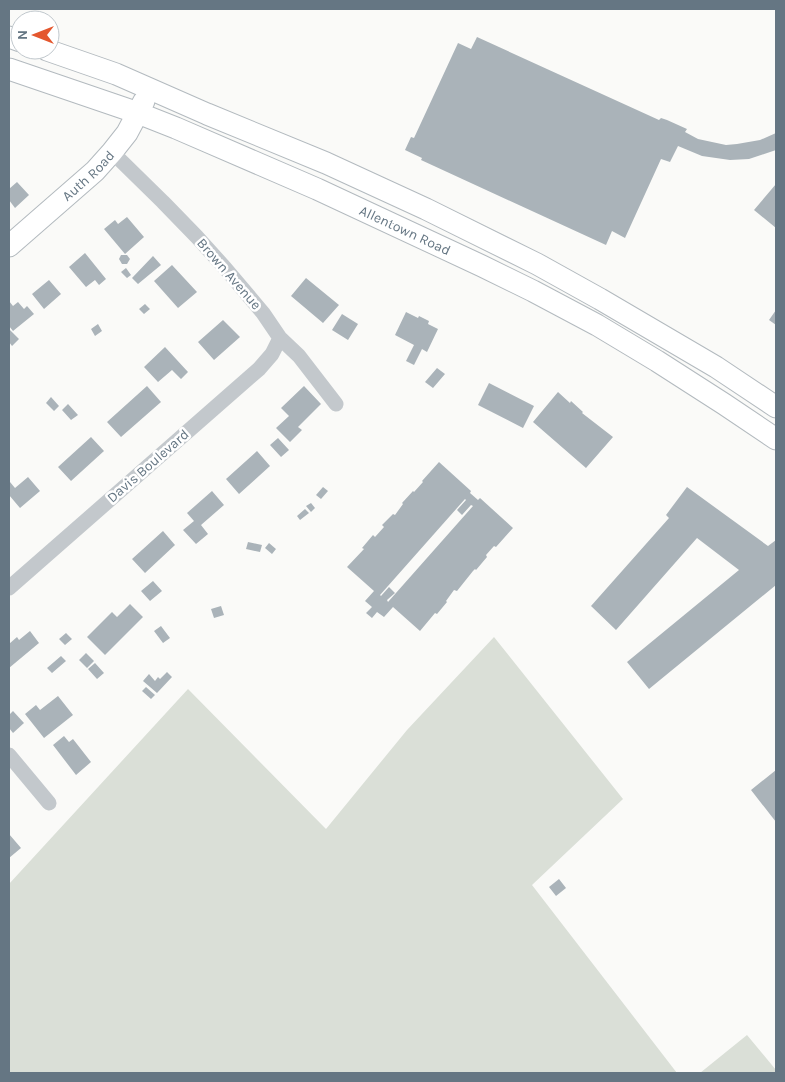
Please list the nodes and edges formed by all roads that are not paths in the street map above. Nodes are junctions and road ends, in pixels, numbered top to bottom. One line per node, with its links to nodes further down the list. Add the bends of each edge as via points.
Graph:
1 (60, 55): 3 (main road, Allentown Road)
2 (9, 69): 4 (main road, Allentown Road)
3 (149, 88): 4 (main road, Auth Road); 9 (main road, Allentown Road, via 326,163 538,264 716,366)
4 (138, 113): 5 (main road, Auth Road); 10 (main road, Allentown Road, via 317,188 533,291 657,361)
5 (112, 152): 6 (main road, Auth Road, via 95,171); 7 (street, Brown Avenue, via 197,237 263,313)
6 (9, 246)
7 (280, 338): 8 (street, Brown Avenue, via 299,356); 11 (street, Davis Boulevard, via 259,370)
8 (336, 404)
9 (776, 406)
10 (776, 440)
11 (9, 588)
12 (9, 755): 13 (street)
13 (49, 803)

